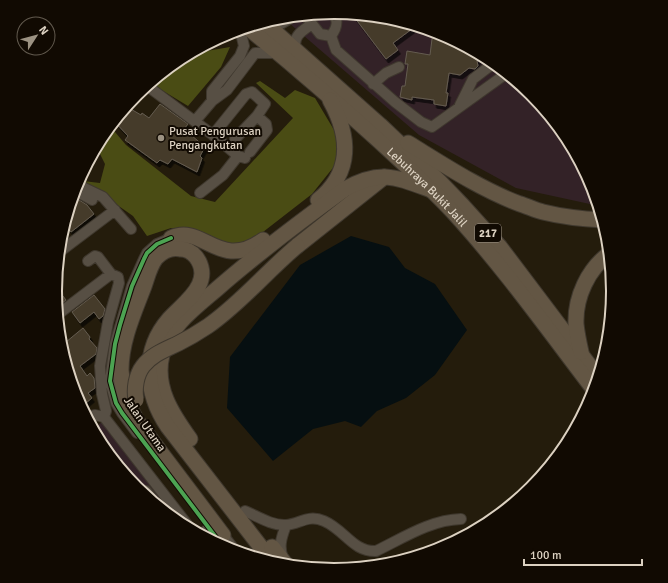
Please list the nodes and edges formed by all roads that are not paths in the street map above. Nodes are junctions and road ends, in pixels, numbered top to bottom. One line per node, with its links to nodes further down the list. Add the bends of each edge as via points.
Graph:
1 (337, 19): 7 (street, via 336,30)
2 (309, 20): 3 (street)
3 (312, 24): 7 (street, via 320,34); 8 (street, via 297,36)
4 (270, 26): 8 (highway, Lebuhraya Bukit Jalil / 217)
5 (252, 31): 9 (highway, Lebuhraya Bukit Jalil / 217)
6 (241, 35): 16 (street, via 244,46 240,56 212,92)
7 (331, 36): 13 (street, via 336,50)
8 (296, 50): 20 (highway, Lebuhraya Bukit Jalil / 217)
9 (279, 53): 15 (highway, Lebuhraya Bukit Jalil / 217); 16 (street, via 254,54 227,90)
10 (399, 67): 13 (street)
11 (488, 67): 17 (street, via 473,79)
12 (503, 77): 17 (street)
13 (374, 84): 17 (street, via 410,114 432,127)
14 (152, 89): 19 (street)
15 (325, 91): 26 (highway, Lebuhraya Bukit Jalil / 217); 33 (highway, via 342,127 345,145 342,166 328,191 256,245 244,251 222,250 189,236)
16 (212, 101): 19 (street)
17 (460, 107)
18 (257, 116): 21 (street, via 265,104 252,92 246,94); 22 (street); 23 (street, via 266,124 268,130)
19 (195, 121): 21 (street)
20 (380, 125): 31 (highway, via 463,177 500,196 542,212); 40 (highway, Lebuhraya Bukit Jalil / 217, via 483,227)
21 (213, 135): 23 (street)
22 (235, 139)
23 (244, 156): 28 (street)
24 (384, 177): 26 (highway); 38 (highway, via 366,179 345,189 246,263); 53 (highway, bridge, via 297,246 219,317 198,332 154,356 140,370 135,394 142,414 212,510 222,527)
25 (82, 187): 30 (street, via 103,197)
26 (431, 190): 42 (highway, Lebuhraya Bukit Jalil / 217, via 490,254)
27 (80, 193): 29 (street)
28 (200, 193)
29 (92, 200)
30 (115, 210): 32 (street); 34 (street)
31 (597, 220)
32 (131, 229)
33 (171, 238): 38 (highway, via 183,239 196,245 210,265 207,288); 49 (street, Jalan Utama, via 157,244 147,253 132,286 115,344 110,381 116,403 122,413)
34 (66, 245)
35 (604, 258): 40 (highway, via 588,276 581,294 576,322)
36 (88, 261): 37 (street, via 95,256 98,257)
37 (111, 274): 39 (street); 44 (street, via 118,277 119,283 108,322 100,366 106,411)
38 (193, 309): 45 (highway, via 176,328 165,346 160,372 163,393 176,420)
39 (62, 311)
40 (582, 355): 41 (highway, Lebuhraya Bukit Jalil / 217)
41 (594, 372)
42 (590, 385)
43 (92, 416): 44 (street)
44 (104, 417): 46 (street)
45 (245, 511): 48 (street, via 277,525); 55 (highway)
46 (181, 517)
47 (461, 518): 48 (street, via 436,523 376,551 363,550 334,526 314,518)
48 (286, 525): 56 (street, via 280,546)
49 (210, 528): 50 (street); 51 (street, Jalan Utama)
50 (206, 532)
51 (222, 540)
52 (222, 540): 54 (highway, via 137,421 124,391 121,363 130,322 152,265 161,254 172,249 193,253 200,265 202,278 197,289 161,329 152,347 149,365 154,400 159,414 168,427)
53 (224, 540)
54 (277, 558)
55 (278, 558)
56 (281, 559)

